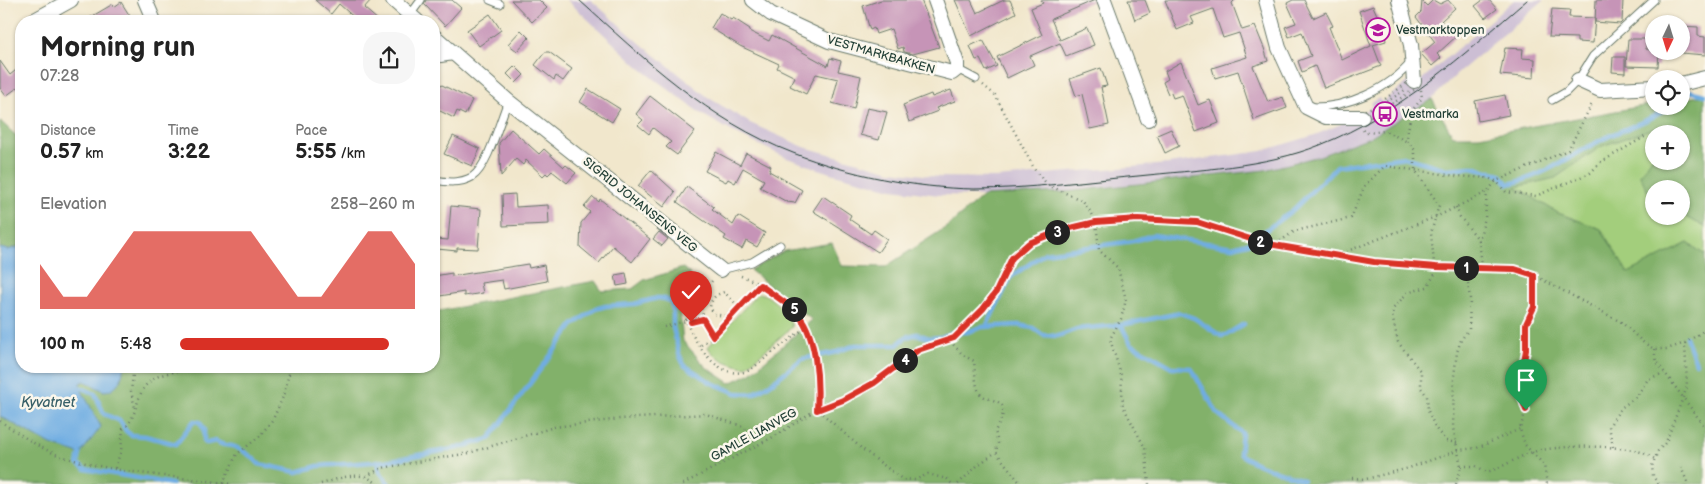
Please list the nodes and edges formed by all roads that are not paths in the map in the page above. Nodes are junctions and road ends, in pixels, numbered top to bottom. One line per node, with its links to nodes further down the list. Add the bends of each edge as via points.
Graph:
1 (71, 0): 13 (street)
2 (145, 0): 14 (street)
3 (393, 0): 15 (street)
4 (421, 0): 16 (lane)
5 (490, 0): 12 (lane)
6 (753, 0): 21 (street, VESTMARKBAKKEN, via 771,14 829,41 945,73)
7 (935, 0): 21 (street)
8 (1104, 0): 32 (street)
9 (1266, 0): 30 (street, via 1279,48)
10 (1400, 0): 20 (street)
11 (1654, 0): 24 (lane, via 1593,56)
12 (500, 4)
13 (44, 15)
14 (151, 15)
15 (410, 15)
16 (415, 15)
17 (440, 41): 18 (street, SIGRID JOHANSENS VEG)
18 (454, 53): 19 (street); 28 (street, SIGRID JOHANSENS VEG)
19 (440, 55)
20 (1413, 59): 26 (street); 30 (lane, via 1404,72 1367,94 1338,103)
21 (957, 69): 23 (lane)
22 (1705, 78): 25 (street)
23 (976, 79)
24 (1578, 80): 27 (street, via 1600,90); 29 (lane)
25 (1690, 82)
26 (1412, 83)
27 (1645, 88)
28 (508, 100): 33 (lane, via 482,167 471,178 451,183); 35 (street, SIGRID JOHANSENS VEG)
29 (1552, 100)
30 (1304, 104): 31 (street, via 1326,117)
31 (1362, 116)
32 (1148, 119)
33 (440, 181)
34 (780, 245): 35 (lane, via 752,262)
35 (721, 270)

